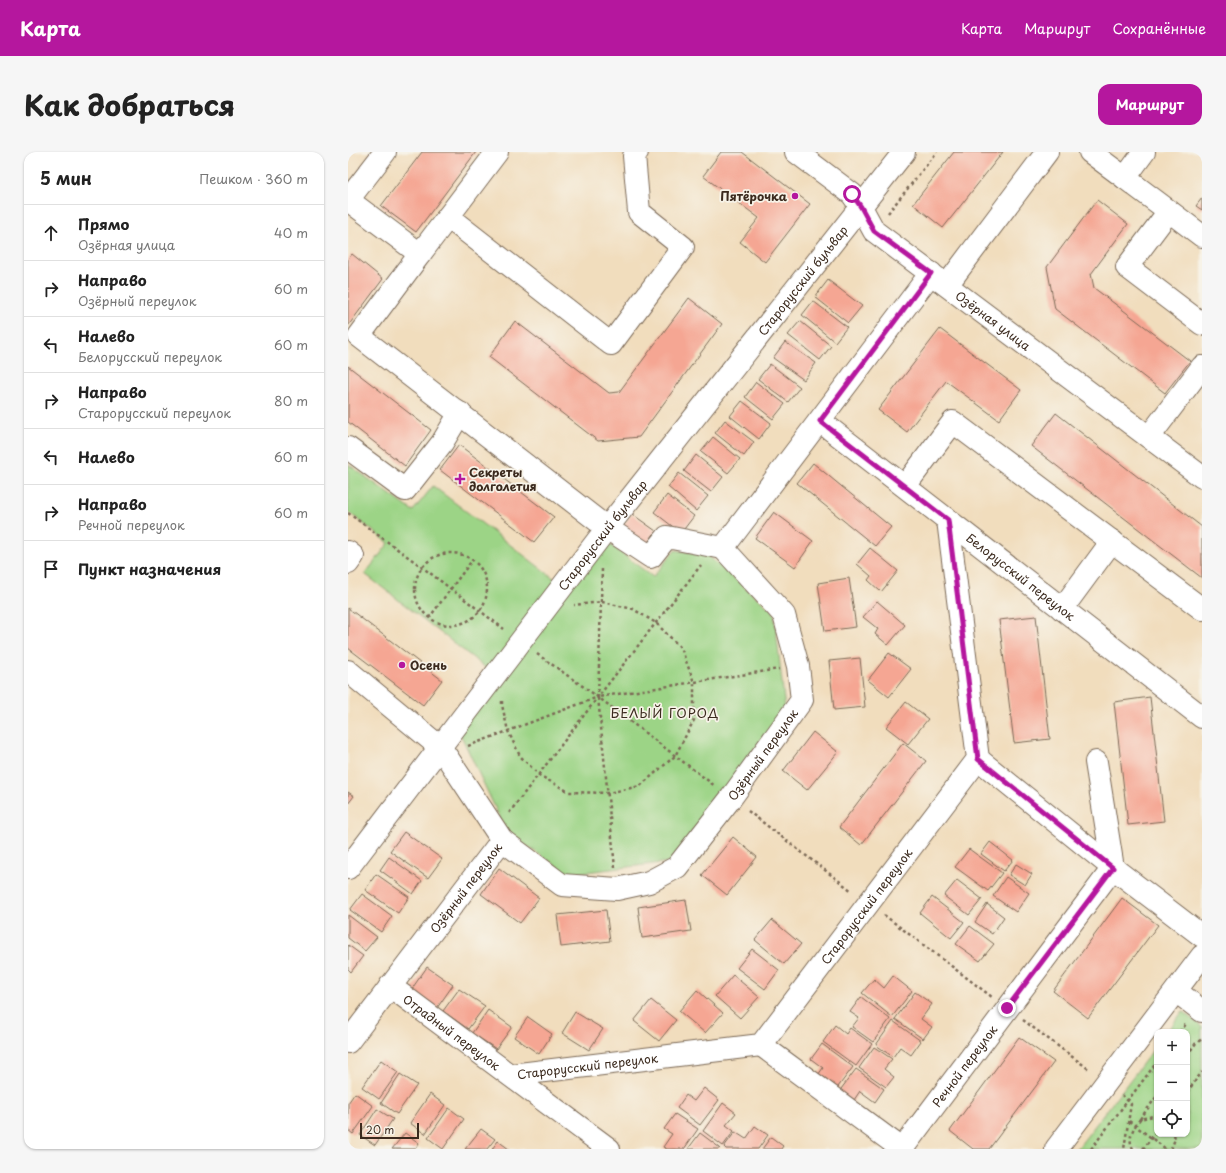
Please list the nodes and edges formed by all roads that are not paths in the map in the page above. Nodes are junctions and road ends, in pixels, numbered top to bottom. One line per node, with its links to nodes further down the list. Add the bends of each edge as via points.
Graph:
1 (385, 152): 10 (street)
2 (497, 152): 13 (street)
3 (637, 152): 13 (street, via 634,156 639,212 682,247 611,344)
4 (796, 152): 11 (street, Озёрная улица, via 852,194)
5 (904, 152): 11 (street, Старорусский бульвар)
6 (1047, 152): 16 (street)
7 (1090, 152): 9 (street)
8 (1144, 152): 9 (street)
9 (1125, 178): 12 (street)
10 (348, 200): 15 (street)
11 (861, 207): 16 (street, Озёрная улица, via 874,231); 26 (street, Старорусский бульвар)
12 (1169, 211): 14 (street); 17 (street, via 1127,267)
13 (448, 217): 15 (street)
14 (1202, 236)
15 (420, 254): 19 (street, via 359,336)
16 (939, 279): 20 (street); 21 (street, Озёрная улица)
17 (1202, 324)
18 (1202, 367): 21 (street)
19 (460, 413): 22 (street, via 442,443 405,490); 26 (street)
20 (820, 421): 24 (street, Белорусский переулок); 28 (street)
21 (1149, 437): 23 (street, Озёрная улица)
22 (348, 448)
23 (1202, 477)
24 (905, 486): 25 (street, Белорусский переулок); 27 (street, via 953,422)
25 (948, 520): 31 (street, Белорусский переулок); 36 (street)
26 (604, 531): 28 (street, via 651,557 667,538); 35 (street, Старорусский бульвар, via 508,657)
27 (1112, 541): 31 (street); 32 (street)
28 (723, 548): 38 (street, Озёрный переулок, via 784,615 798,666 802,700 731,798 677,867 649,882 617,889 562,886)
29 (348, 552): 30 (street, via 353,556)
30 (348, 563)
31 (1062, 609): 34 (street, Белорусский переулок)
32 (1202, 609)
33 (348, 671): 35 (street)
34 (1202, 717)
35 (443, 751): 38 (street); 39 (street, Старорусский бульвар)
36 (978, 759): 40 (street); 47 (street, Старорусский переулок)
37 (1096, 762): 40 (street)
38 (498, 836): 43 (street, Озёрный переулок)
39 (348, 868)
40 (1113, 868): 41 (street); 50 (street, Речной переулок)
41 (1202, 936)
42 (1202, 956): 44 (street)
43 (390, 986): 46 (street, Озёрный переулок); 48 (street, Отрадный переулок)
44 (1176, 991): 45 (street); 51 (street)
45 (1202, 1011)
46 (348, 1042)
47 (761, 1045): 48 (street, Старорусский переулок); 50 (street)
48 (511, 1075): 49 (street, Отрадный переулок)
49 (609, 1149)
50 (902, 1149)
51 (1056, 1149)

